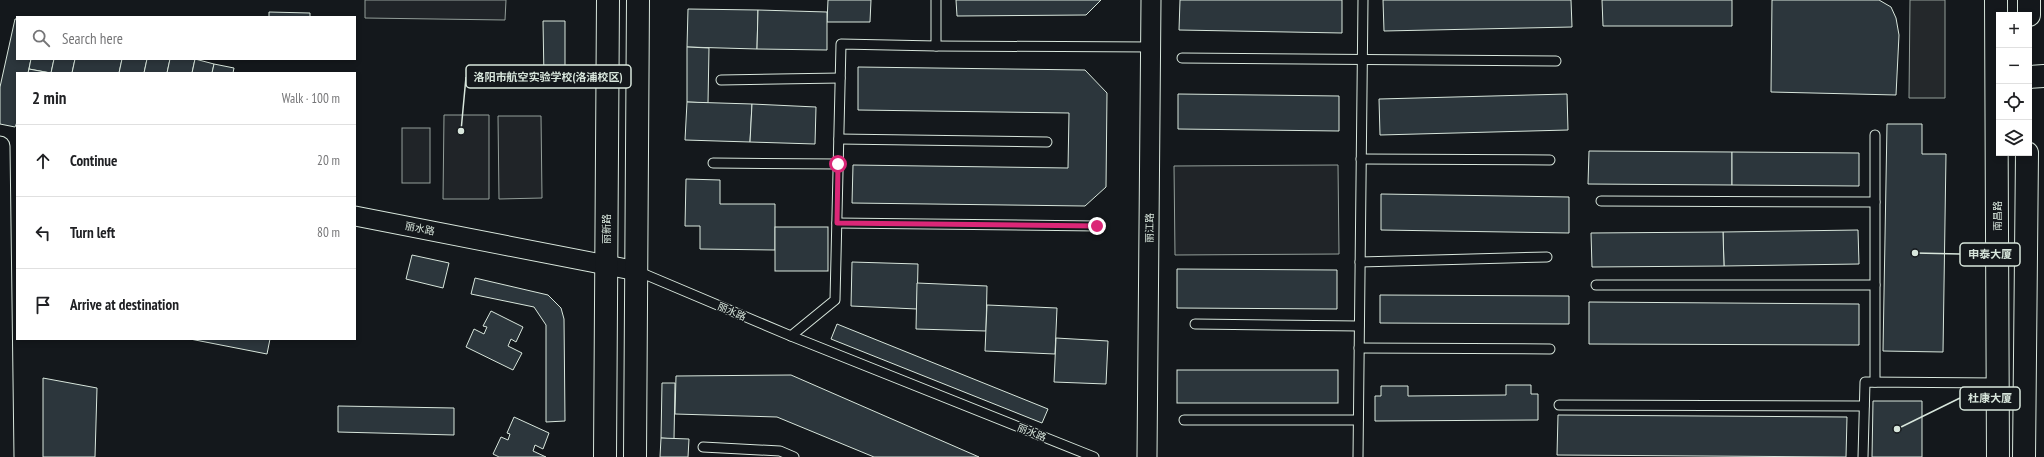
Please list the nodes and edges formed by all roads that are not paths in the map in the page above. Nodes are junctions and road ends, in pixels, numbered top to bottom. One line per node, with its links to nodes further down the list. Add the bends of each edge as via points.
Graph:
1 (608, 0): 39 (main road, 丽新路)
2 (638, 0): 40 (main road)
3 (936, 0): 11 (lane)
4 (1151, 0): 12 (street, 丽江路)
5 (1363, 0): 14 (lane)
6 (1996, 0): 20 (main road, 南昌路)
7 (2004, 0): 9 (main road)
8 (2029, 0): 10 (main road)
9 (2006, 12)
10 (2029, 12)
11 (936, 46): 12 (lane); 18 (lane, via 841,44)
12 (1150, 47): 60 (street, 丽江路)
13 (1182, 58): 14 (lane)
14 (1362, 60): 15 (lane); 28 (lane)
15 (1556, 61)
16 (2032, 76): 17 (main road)
17 (2044, 76)
18 (840, 78): 19 (lane); 23 (lane)
19 (721, 80)
20 (1998, 84)
21 (1998, 120): 49 (main road, 南昌路)
22 (1875, 135): 33 (lane)
23 (839, 139): 24 (lane); 31 (lane)
24 (1047, 142)
25 (0, 146): 26 (street); 54 (street)
26 (16, 150)
27 (2027, 156): 64 (main road)
28 (1361, 159): 29 (lane); 38 (lane)
29 (1550, 160)
30 (714, 163): 31 (lane)
31 (838, 164): 35 (lane)
32 (1601, 201): 33 (lane)
33 (1875, 202): 42 (lane)
34 (356, 216): 39 (street, 丽水路)
35 (837, 223): 36 (lane); 45 (lane, via 835,300)
36 (1097, 226)
37 (1547, 257): 38 (lane)
38 (1360, 262): 44 (lane)
39 (606, 265): 40 (street, 丽水路); 56 (main road, 丽新路)
40 (637, 271): 45 (lane, 丽水路); 57 (main road)
41 (1596, 285): 42 (lane)
42 (1875, 285): 48 (lane)
43 (1195, 324): 44 (lane)
44 (1359, 326): 46 (lane)
45 (791, 336): 59 (lane, 丽水路)
46 (1359, 348): 47 (lane); 53 (lane)
47 (1550, 349)
48 (1875, 382): 49 (lane); 51 (lane, via 1865,382)
49 (1998, 383): 63 (main road, 南昌路)
50 (1558, 405): 51 (lane)
51 (1864, 406): 62 (lane)
52 (1184, 420): 53 (lane)
53 (1358, 420): 61 (lane)
54 (3, 446)
55 (702, 447): 58 (lane, via 780,451)
56 (605, 457)
57 (636, 457)
58 (794, 457)
59 (1094, 457)
60 (1147, 457)
61 (1358, 457)
62 (1863, 457)
63 (1998, 457)
64 (2024, 457)

